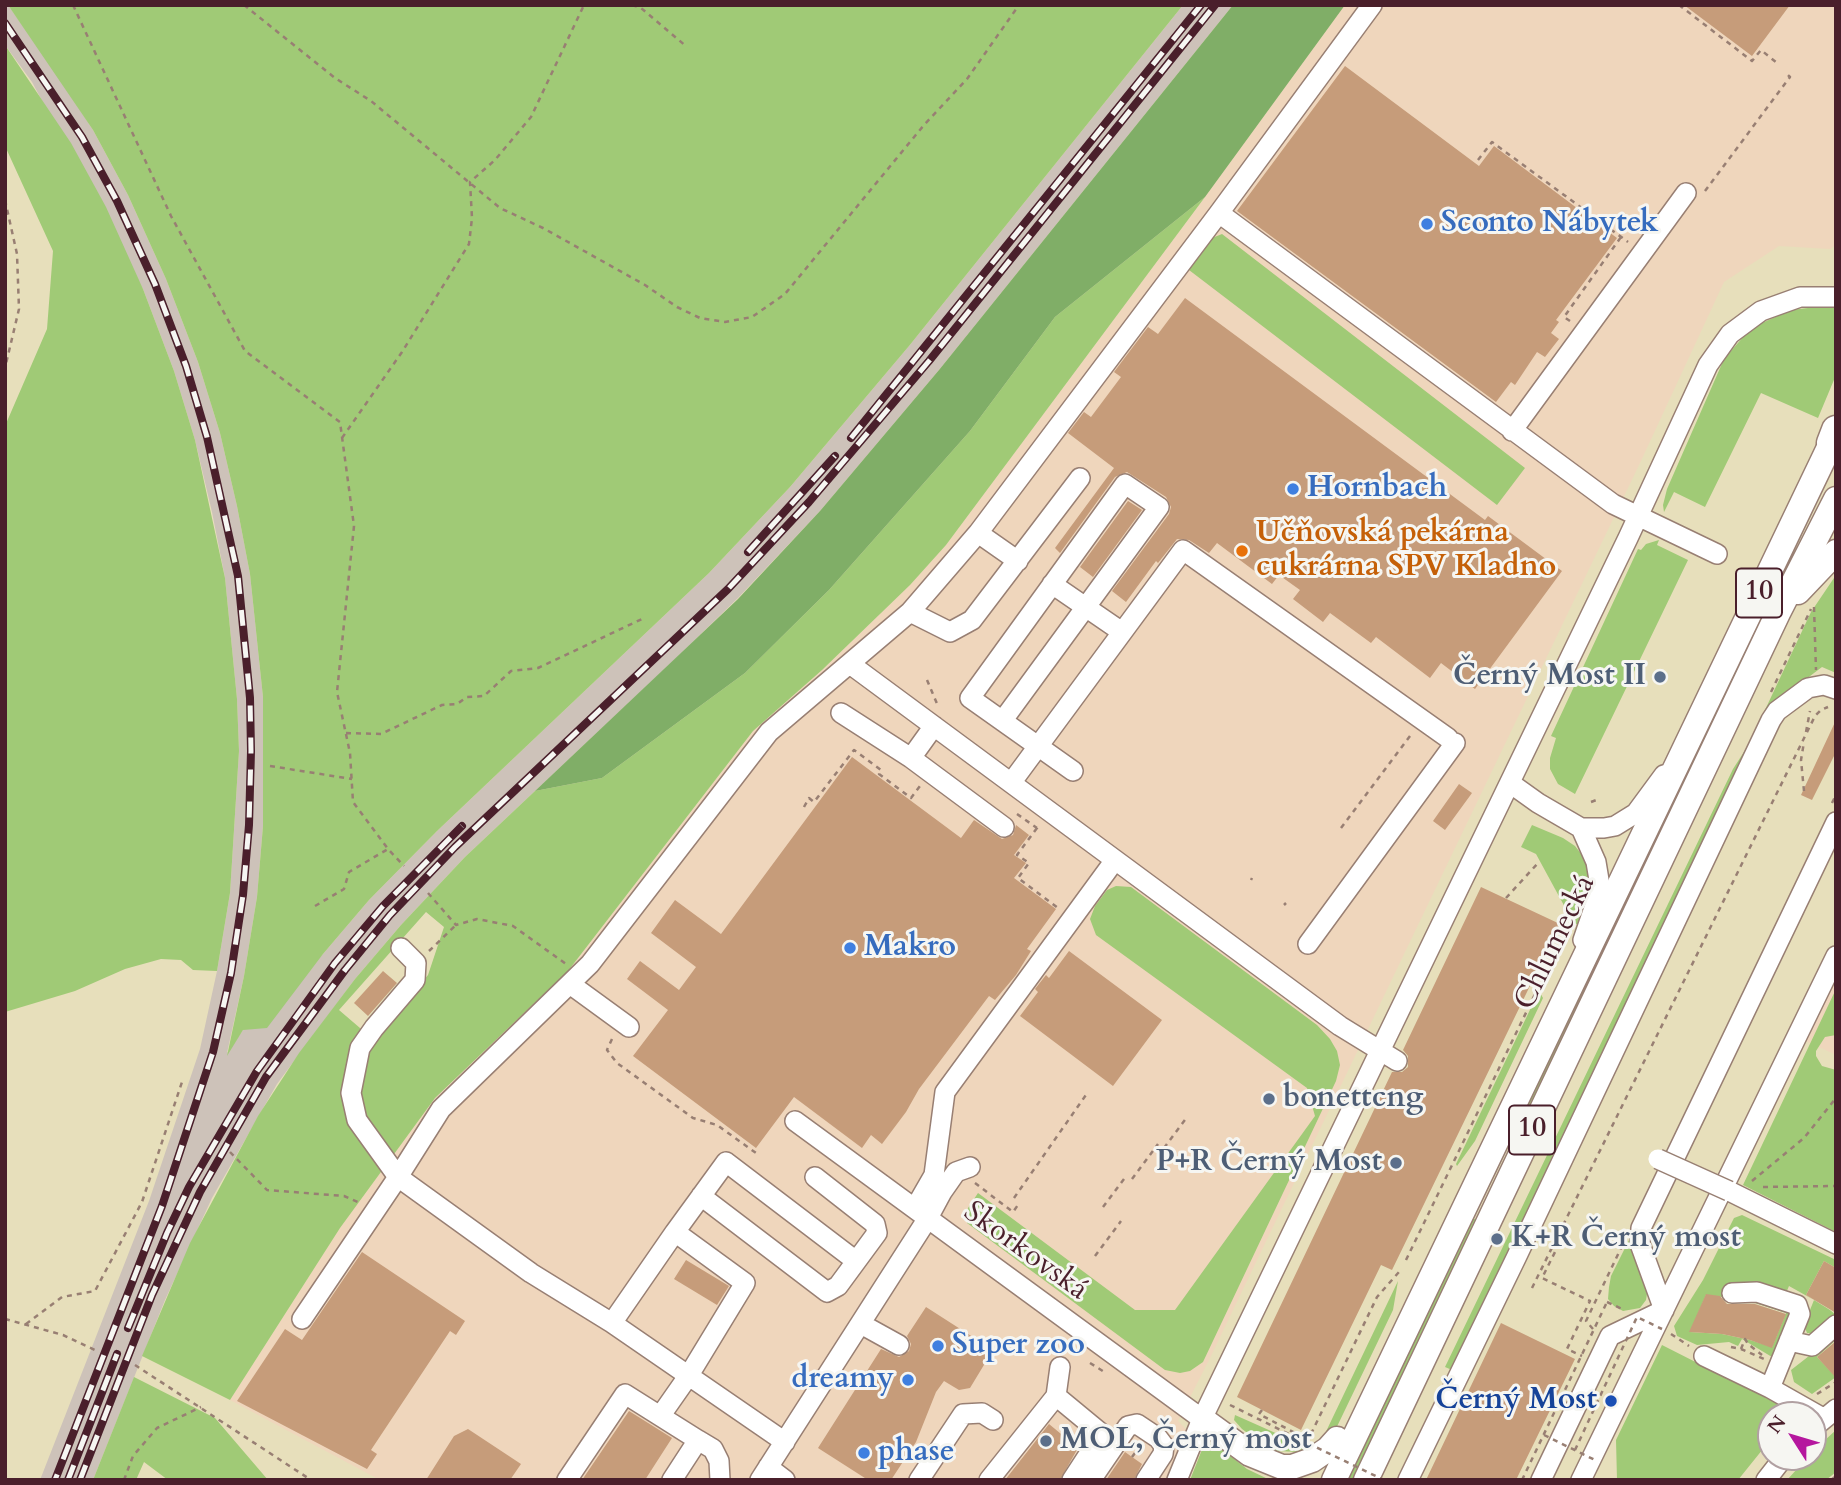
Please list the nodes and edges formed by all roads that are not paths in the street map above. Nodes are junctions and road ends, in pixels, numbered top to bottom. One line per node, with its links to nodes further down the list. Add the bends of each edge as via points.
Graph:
1 (1373, 5): 3 (street)
2 (1694, 194): 5 (street)
3 (1219, 214): 5 (street); 10 (street)
4 (1836, 297): 9 (street, via 1785,301 1761,311 1730,334 1708,365)
5 (1512, 431): 9 (street)
6 (1834, 435): 24 (main road, Chlumecká / 10)
7 (1080, 478): 13 (street)
8 (1836, 499): 17 (main road, Chlumecká / 10)
9 (1638, 517): 12 (street); 29 (street)
10 (978, 533): 13 (street); 16 (street)
11 (1836, 552): 17 (main road)
12 (1717, 554)
13 (1018, 561): 16 (street, via 972,620 950,632)
14 (1052, 584): 15 (street); 15 (street, via 1125,484 1159,507); 22 (street, via 970,698)
15 (1086, 607): 18 (street); 22 (street)
16 (910, 612): 19 (street)
17 (1778, 613): 85 (main road, Chlumecká / 10)
18 (1122, 632): 25 (street); 34 (street, via 1183,550 1452,741)
19 (850, 664): 23 (street); 37 (street, via 769,732 590,964)
20 (1836, 689): 86 (street, via 1824,685 1808,688 1771,720)
21 (841, 713): 26 (street)
22 (1003, 720): 25 (street)
23 (934, 726): 26 (street); 28 (street)
24 (1687, 743): 32 (street, via 1636,813 1615,826); 38 (main road, Chlumecká / 10)
25 (1039, 745): 27 (street); 28 (street)
26 (911, 758): 31 (street)
27 (1073, 771)
28 (1011, 783): 33 (street)
29 (1510, 783): 32 (street); 40 (street)
30 (1836, 822): 54 (street, via 1641,1228 1640,1244)
31 (1004, 827)
32 (1581, 828): 38 (street, via 1596,862 1599,890)
33 (1115, 860): 40 (street, via 1340,1026); 42 (street, via 1063,917 945,1092)
34 (1308, 944)
35 (401, 948): 44 (street, via 416,963 415,980 360,1048 351,1093 357,1120)
36 (1836, 956): 54 (street)
37 (569, 984): 39 (street); 44 (street, via 441,1109)
38 (1560, 1009): 63 (main road, Chlumecká / 10)
39 (629, 1027)
40 (1389, 1056): 67 (street)
41 (795, 1121): 47 (street)
42 (938, 1142): 47 (street, via 934,1175); 47 (street, via 973,1175 956,1172)
43 (1658, 1159): 49 (street, bridge)
44 (398, 1177): 52 (street); 53 (street, via 531,1273)
45 (815, 1177): 50 (street, via 875,1224 877,1233)
46 (701, 1196): 48 (street); 50 (street, via 827,1292 838,1286); 50 (street, via 726,1162)
47 (921, 1213): 55 (street, Skorkovská); 67 (street, Skorkovská)
48 (675, 1232): 53 (street); 61 (street, via 745,1283)
49 (1836, 1244)
50 (856, 1261)
51 (1732, 1293): 57 (street, via 1757,1292 1797,1305 1800,1314)
52 (302, 1319)
53 (612, 1323): 61 (street)
54 (1663, 1323): 87 (street, via 1611,1336); 88 (street)
55 (861, 1324): 58 (street); 71 (street, Skorkovská)
56 (1836, 1325): 57 (street, via 1812,1346)
57 (1789, 1341): 62 (street)
58 (899, 1345)
59 (1704, 1356): 62 (street)
60 (1060, 1367): 64 (street)
61 (689, 1375): 66 (street); 71 (street)
62 (1770, 1388): 65 (street)
63 (1376, 1391): 69 (main road); 84 (main road, Chlumecká / 10)
64 (1056, 1396): 78 (street); 79 (street, via 1102,1434)
65 (1793, 1401)
66 (661, 1415): 70 (street); 73 (street, via 625,1394)
67 (1202, 1419): 69 (main road, via 1250,1454 1282,1467 1312,1461); 82 (street)
68 (993, 1420): 77 (street, via 982,1413 963,1414)
69 (1337, 1439): 83 (main road)
70 (698, 1440): 74 (street); 75 (street, via 713,1450)
71 (785, 1442): 72 (street, Skorkovská)
72 (764, 1474): 76 (street)
73 (568, 1480)
74 (672, 1480)
75 (720, 1480)
76 (785, 1480)
77 (919, 1480)
78 (989, 1480)
79 (1072, 1480)
80 (1091, 1480): 81 (street, via 1128,1426 1137,1424 1164,1446)
81 (1146, 1480)
82 (1177, 1480)
83 (1317, 1480)
84 (1334, 1480)
85 (1366, 1480)
86 (1408, 1480)
87 (1541, 1480)
88 (1581, 1480)

